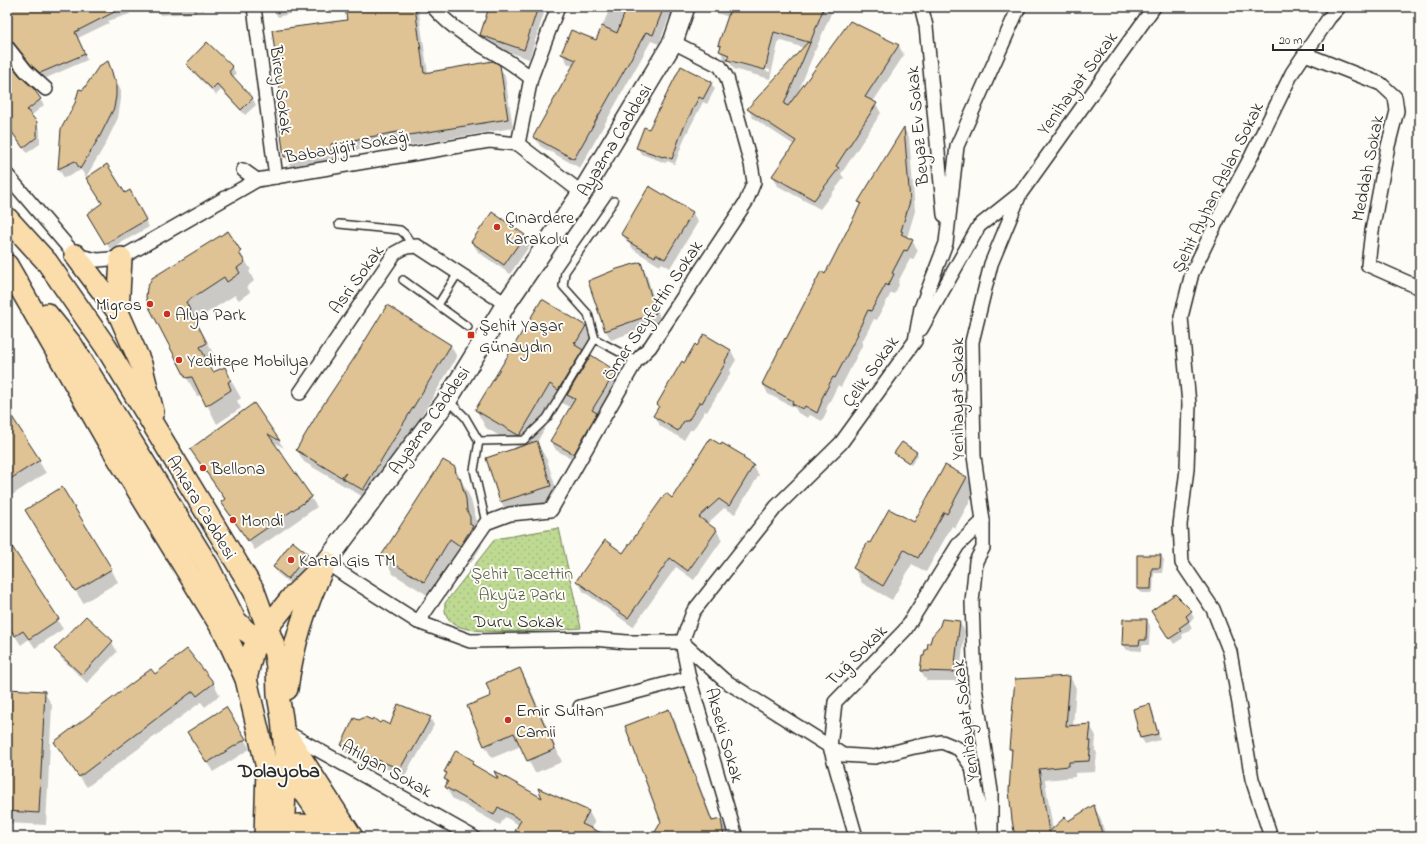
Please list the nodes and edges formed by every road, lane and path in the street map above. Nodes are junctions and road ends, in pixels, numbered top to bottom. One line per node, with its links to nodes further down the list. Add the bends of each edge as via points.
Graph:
1 (254, 7): 17 (street, Birey Sokak)
2 (433, 7): 12 (street, via 461,33)
3 (558, 7): 12 (street)
4 (685, 7): 9 (street, Ayazma Caddesi)
5 (920, 7): 24 (street, Beyaz Ev Sokak, via 926,26)
6 (1019, 7): 24 (street, Çelik Sokak, via 957,146)
7 (1154, 7): 20 (street, Yenihayat Sokak)
8 (1338, 7): 11 (street, Şehit Ayhan Aslan Sokak)
9 (673, 42): 19 (street, Ayazma Caddesi); 38 (street, Ömer Seyfettin Sokak, via 720,66 727,78 754,182 746,202 650,347)
10 (7, 47): 13 (street, via 26,71)
11 (1305, 54): 31 (street, Meddah Sokak, via 1381,84 1395,97 1397,111 1372,231 1368,266); 66 (street, Şehit Ayhan Aslan Sokak, via 1292,73 1192,273 1181,317 1189,404 1187,469 1180,525 1182,563 1213,609 1230,652 1252,779)
12 (531, 78): 14 (street)
13 (46, 89)
14 (518, 144): 17 (street, Babayiğit Sokağı, via 489,141); 19 (street)
15 (243, 170): 18 (street)
16 (7, 175): 26 (street)
17 (276, 177): 18 (street, Babayiğit Sokağı)
18 (257, 180): 27 (street, Babayiğit Sokağı)
19 (582, 193): 32 (street, Ayazma Caddesi)
20 (1020, 194): 37 (street, via 979,226); 43 (street, Yenihayat Sokak, via 992,264 972,342 974,456)
21 (614, 201): 36 (lane, via 565,272 563,286 588,314)
22 (7, 218): 41 (main road, Ankara Caddesi, via 47,262 106,347)
23 (339, 224): 25 (lane, via 400,230 406,235)
24 (946, 243): 37 (street, Çelik Sokak, via 921,308)
25 (410, 246): 29 (street, Asri Sokak, via 417,246); 39 (street, Asri Sokak, via 395,252)
26 (74, 255): 27 (street, via 98,260); 34 (main road)
27 (121, 258): 34 (main road)
28 (7, 264): 47 (main road, via 72,345 208,566); 51 (main road, via 108,440)
29 (458, 273): 32 (street, Asri Sokak); 33 (lane)
30 (403, 280): 33 (lane)
31 (1420, 288)
32 (506, 304): 40 (street, Ayazma Caddesi)
33 (438, 305): 35 (lane)
34 (118, 312): 41 (main road, via 141,364)
35 (468, 327)
36 (595, 339): 38 (lane); 42 (lane, via 547,418 524,440)
37 (915, 341): 50 (street, Çelik Sokak, via 840,442 776,507 693,612)
38 (636, 361): 44 (street, Ömer Seyfettin Sokak, via 551,510 510,514)
39 (300, 393)
40 (448, 399): 42 (lane, via 465,417); 45 (street, Ayazma Caddesi)
41 (160, 438): 46 (main road, Ankara Caddesi)
42 (479, 441): 44 (lane, via 474,470)
43 (983, 521): 55 (street, Tuğ Sokak, via 958,545 905,630 835,702); 65 (street, Yenihayat Sokak, via 983,548 976,560 972,602 975,687 991,791)
44 (486, 523): 48 (street)
45 (326, 562): 46 (main road, via 276,598 264,598); 48 (street, Duru Sokak); 49 (main road, via 292,597); 54 (main road, via 307,604 295,644)
46 (254, 591): 49 (main road, Ankara Caddesi)
47 (235, 620): 49 (main road, via 246,631); 51 (main road)
48 (418, 622): 50 (street, Duru Sokak, via 470,641 593,638 627,642)
49 (267, 637): 51 (main road, via 253,650); 54 (main road, Ankara Caddesi, via 277,668)
50 (682, 642): 52 (street, Akseki Sokak); 55 (street, via 724,680)
51 (248, 671): 56 (main road, via 273,740); 57 (main road)
52 (689, 678): 53 (street); 62 (street, Akseki Sokak)
53 (580, 707)
54 (283, 731): 56 (main road, Ankara Caddesi); 60 (main road); 61 (street, Atılgan Sokak)
55 (830, 747): 63 (street, Tuğ Sokak); 64 (street, via 842,755 875,757 942,742 959,749 972,767)
56 (286, 766): 57 (main road, Ankara Caddesi); 59 (main road)
57 (277, 834): 58 (main road, via 292,826 302,825 312,826)
58 (329, 837)
59 (335, 837)
60 (352, 837)
61 (473, 837)
62 (736, 837)
63 (856, 837)
64 (984, 837)
65 (991, 837)
66 (1271, 837)

